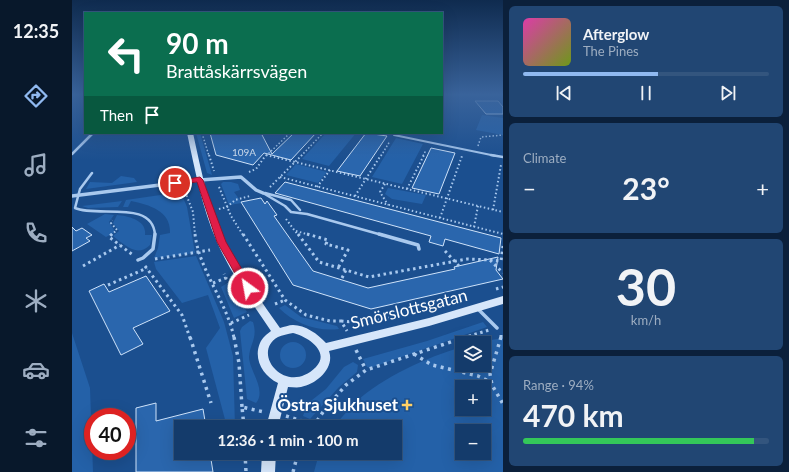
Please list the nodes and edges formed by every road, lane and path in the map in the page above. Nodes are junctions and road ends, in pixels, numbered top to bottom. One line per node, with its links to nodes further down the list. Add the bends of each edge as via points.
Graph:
1 (92, 134): 11 (street)
2 (190, 134): 20 (street)
3 (202, 134): 18 (path)
4 (289, 134): 12 (path)
5 (322, 134): 14 (path)
6 (394, 135): 8 (lane); 19 (path)
7 (503, 135): 10 (path, via 481,137)
8 (429, 143): 9 (lane); 23 (path)
9 (464, 150): 13 (lane); 29 (path)
10 (477, 150)
11 (72, 154)
12 (266, 155): 14 (path); 17 (path, via 256,169)
13 (503, 157): 35 (path)
14 (295, 162): 15 (path); 22 (path, via 280,177)
15 (330, 170): 19 (path); 22 (path)
16 (92, 173): 27 (lane)
17 (241, 177): 18 (street); 25 (street)
18 (217, 179): 20 (street); 32 (path)
19 (366, 179): 21 (path); 28 (path)
20 (200, 180): 27 (street); 76 (street, via 222,242)
21 (385, 184): 23 (path); 30 (path, via 380,192)
22 (317, 187): 28 (path)
23 (407, 189): 29 (path)
24 (174, 192): 37 (path, via 186,194)
25 (263, 193): 32 (path, via 235,200); 34 (lane, via 291,200); 38 (lane, via 286,206)
26 (72, 196): 27 (street)
27 (78, 196): 51 (lane, via 75,208 79,210 134,212 153,224 156,230 153,249)
28 (355, 196): 30 (path)
29 (447, 199): 31 (path); 40 (path)
30 (388, 205): 40 (path)
31 (478, 206): 35 (path); 41 (path)
32 (226, 207): 33 (path); 67 (path)
33 (219, 209)
34 (300, 210)
35 (493, 210): 39 (path)
36 (200, 211): 37 (path)
37 (193, 212): 50 (path)
38 (291, 212): 42 (path, via 286,218); 48 (lane, via 307,214 418,245)
39 (503, 212)
40 (440, 218): 41 (path)
41 (474, 227): 43 (path)
42 (295, 231): 58 (path, via 318,262); 58 (path, via 328,240 326,244 348,250)
43 (503, 234)
44 (111, 238): 45 (path)
45 (120, 246): 52 (path); 55 (path)
46 (503, 246): 53 (path, via 501,261)
47 (210, 250): 50 (path)
48 (419, 250)
49 (445, 251): 54 (path)
50 (199, 254): 51 (path, via 152,260); 63 (path)
51 (143, 258): 52 (lane)
52 (138, 260): 57 (path)
53 (490, 260): 54 (path); 61 (path)
54 (454, 261): 56 (path); 59 (path, via 369,277)
55 (83, 266)
56 (459, 266)
57 (147, 268): 64 (path); 85 (path, via 182,315)
58 (338, 268): 59 (path)
59 (346, 270): 62 (path)
60 (224, 274): 63 (path, via 226,278)
61 (503, 274)
62 (342, 278)
63 (213, 283): 74 (path)
64 (108, 285)
65 (503, 286): 66 (path)
66 (495, 290)
67 (285, 300): 69 (path); 73 (path, via 306,314 330,321)
68 (503, 300): 70 (street, Smörslottsgatan)
69 (275, 304)
70 (478, 308): 75 (lane); 77 (street, Smörslottsgatan)
71 (249, 315): 74 (path)
72 (407, 315): 73 (path, via 362,323)
73 (341, 321): 77 (path)
74 (231, 323): 87 (path, via 239,363)
75 (497, 328): 79 (path); 82 (path, via 502,337 490,368)
76 (278, 333): 78 (street, via 293,330 308,333 315,337); 83 (street, via 264,346 262,358 266,369)
77 (352, 340): 78 (street, Smörslottsgatan); 80 (path)
78 (323, 348): 83 (street, via 325,359 316,375 305,381)
79 (413, 354): 80 (path); 81 (path, via 432,365)
80 (366, 370): 89 (path, via 346,385)
81 (485, 380)
82 (489, 380)
83 (284, 381): 88 (street)
84 (491, 385): 86 (path)
85 (211, 403)
86 (503, 404)
87 (242, 407)
88 (274, 420)
89 (318, 420)
90 (245, 460): 93 (path)
91 (269, 460): 94 (street)
92 (296, 460): 95 (path)
93 (246, 472)
94 (268, 472)
95 (293, 472)

